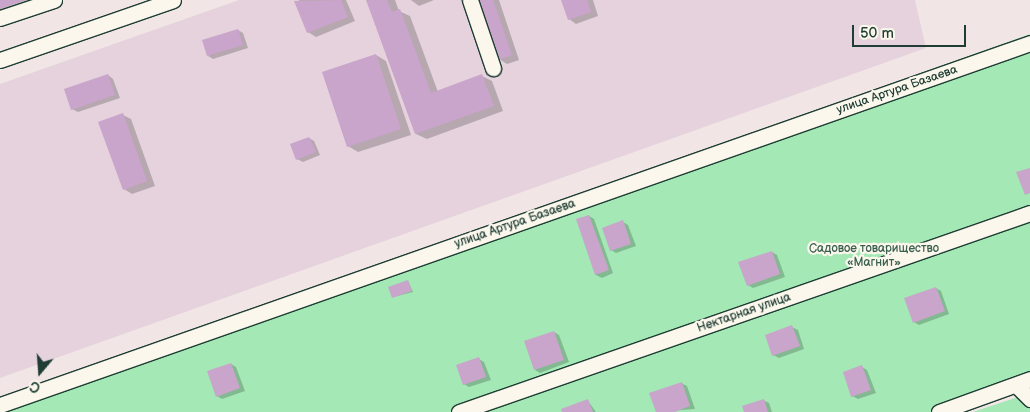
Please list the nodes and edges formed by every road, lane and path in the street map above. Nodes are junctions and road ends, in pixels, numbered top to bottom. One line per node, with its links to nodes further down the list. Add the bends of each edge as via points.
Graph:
1 (54, 0): 4 (street)
2 (470, 0): 7 (street)
3 (168, 1): 6 (street)
4 (0, 18)
5 (1030, 43): 11 (street, улица Артура Базаева)
6 (0, 60)
7 (493, 68)
8 (1030, 213): 12 (street, Нектарная улица)
9 (1025, 383): 10 (street); 13 (street)
10 (1030, 399)
11 (0, 405)
12 (459, 412)
13 (939, 412)

